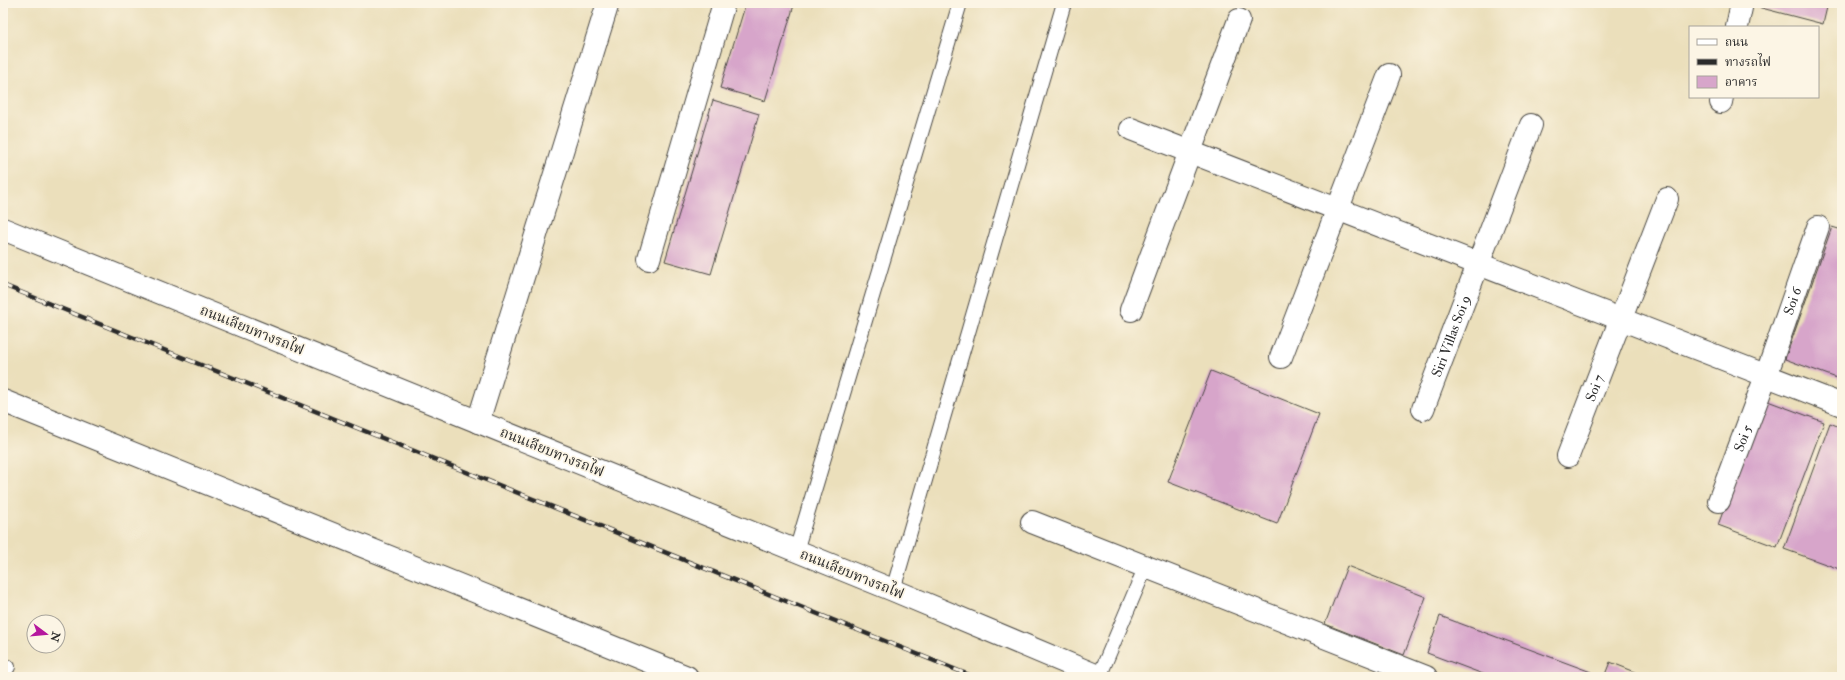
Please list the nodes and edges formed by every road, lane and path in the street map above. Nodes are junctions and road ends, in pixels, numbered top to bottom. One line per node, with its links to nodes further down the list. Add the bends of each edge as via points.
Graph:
1 (608, 3): 25 (street)
2 (724, 3): 16 (street)
3 (960, 3): 29 (lane)
4 (1064, 3): 31 (lane)
5 (1742, 3): 7 (street)
6 (1239, 20): 11 (street)
7 (1737, 26)
8 (1389, 76): 13 (street)
9 (1531, 125): 17 (street, Siri Villas Soi 9)
10 (1131, 129): 11 (street)
11 (1191, 152): 13 (street); 18 (street)
12 (1667, 199): 19 (street, Soi 7)
13 (1338, 209): 17 (street); 20 (street)
14 (1818, 227): 21 (street, Soi 6)
15 (3, 229): 25 (street, ถนนเลียบทางรถไฟ)
16 (649, 259)
17 (1477, 263): 19 (street); 24 (street, Siri Villas Soi 9)
18 (1131, 310)
19 (1621, 319): 21 (street); 26 (street, Soi 7)
20 (1281, 357)
21 (1766, 376): 23 (street); 27 (street, Soi 5)
22 (3, 400): 32 (street)
23 (1842, 405)
24 (1423, 409)
25 (478, 422): 29 (street, ถนนเลียบทางรถไฟ)
26 (1568, 456)
27 (1719, 501)
28 (1032, 522): 30 (street)
29 (796, 551): 31 (street, ถนนเลียบทางรถไฟ)
30 (1146, 566): 33 (lane); 34 (street)
31 (893, 590): 33 (street, ถนนเลียบทางรถไฟ)
32 (687, 677)
33 (1099, 677)
34 (1426, 677)

